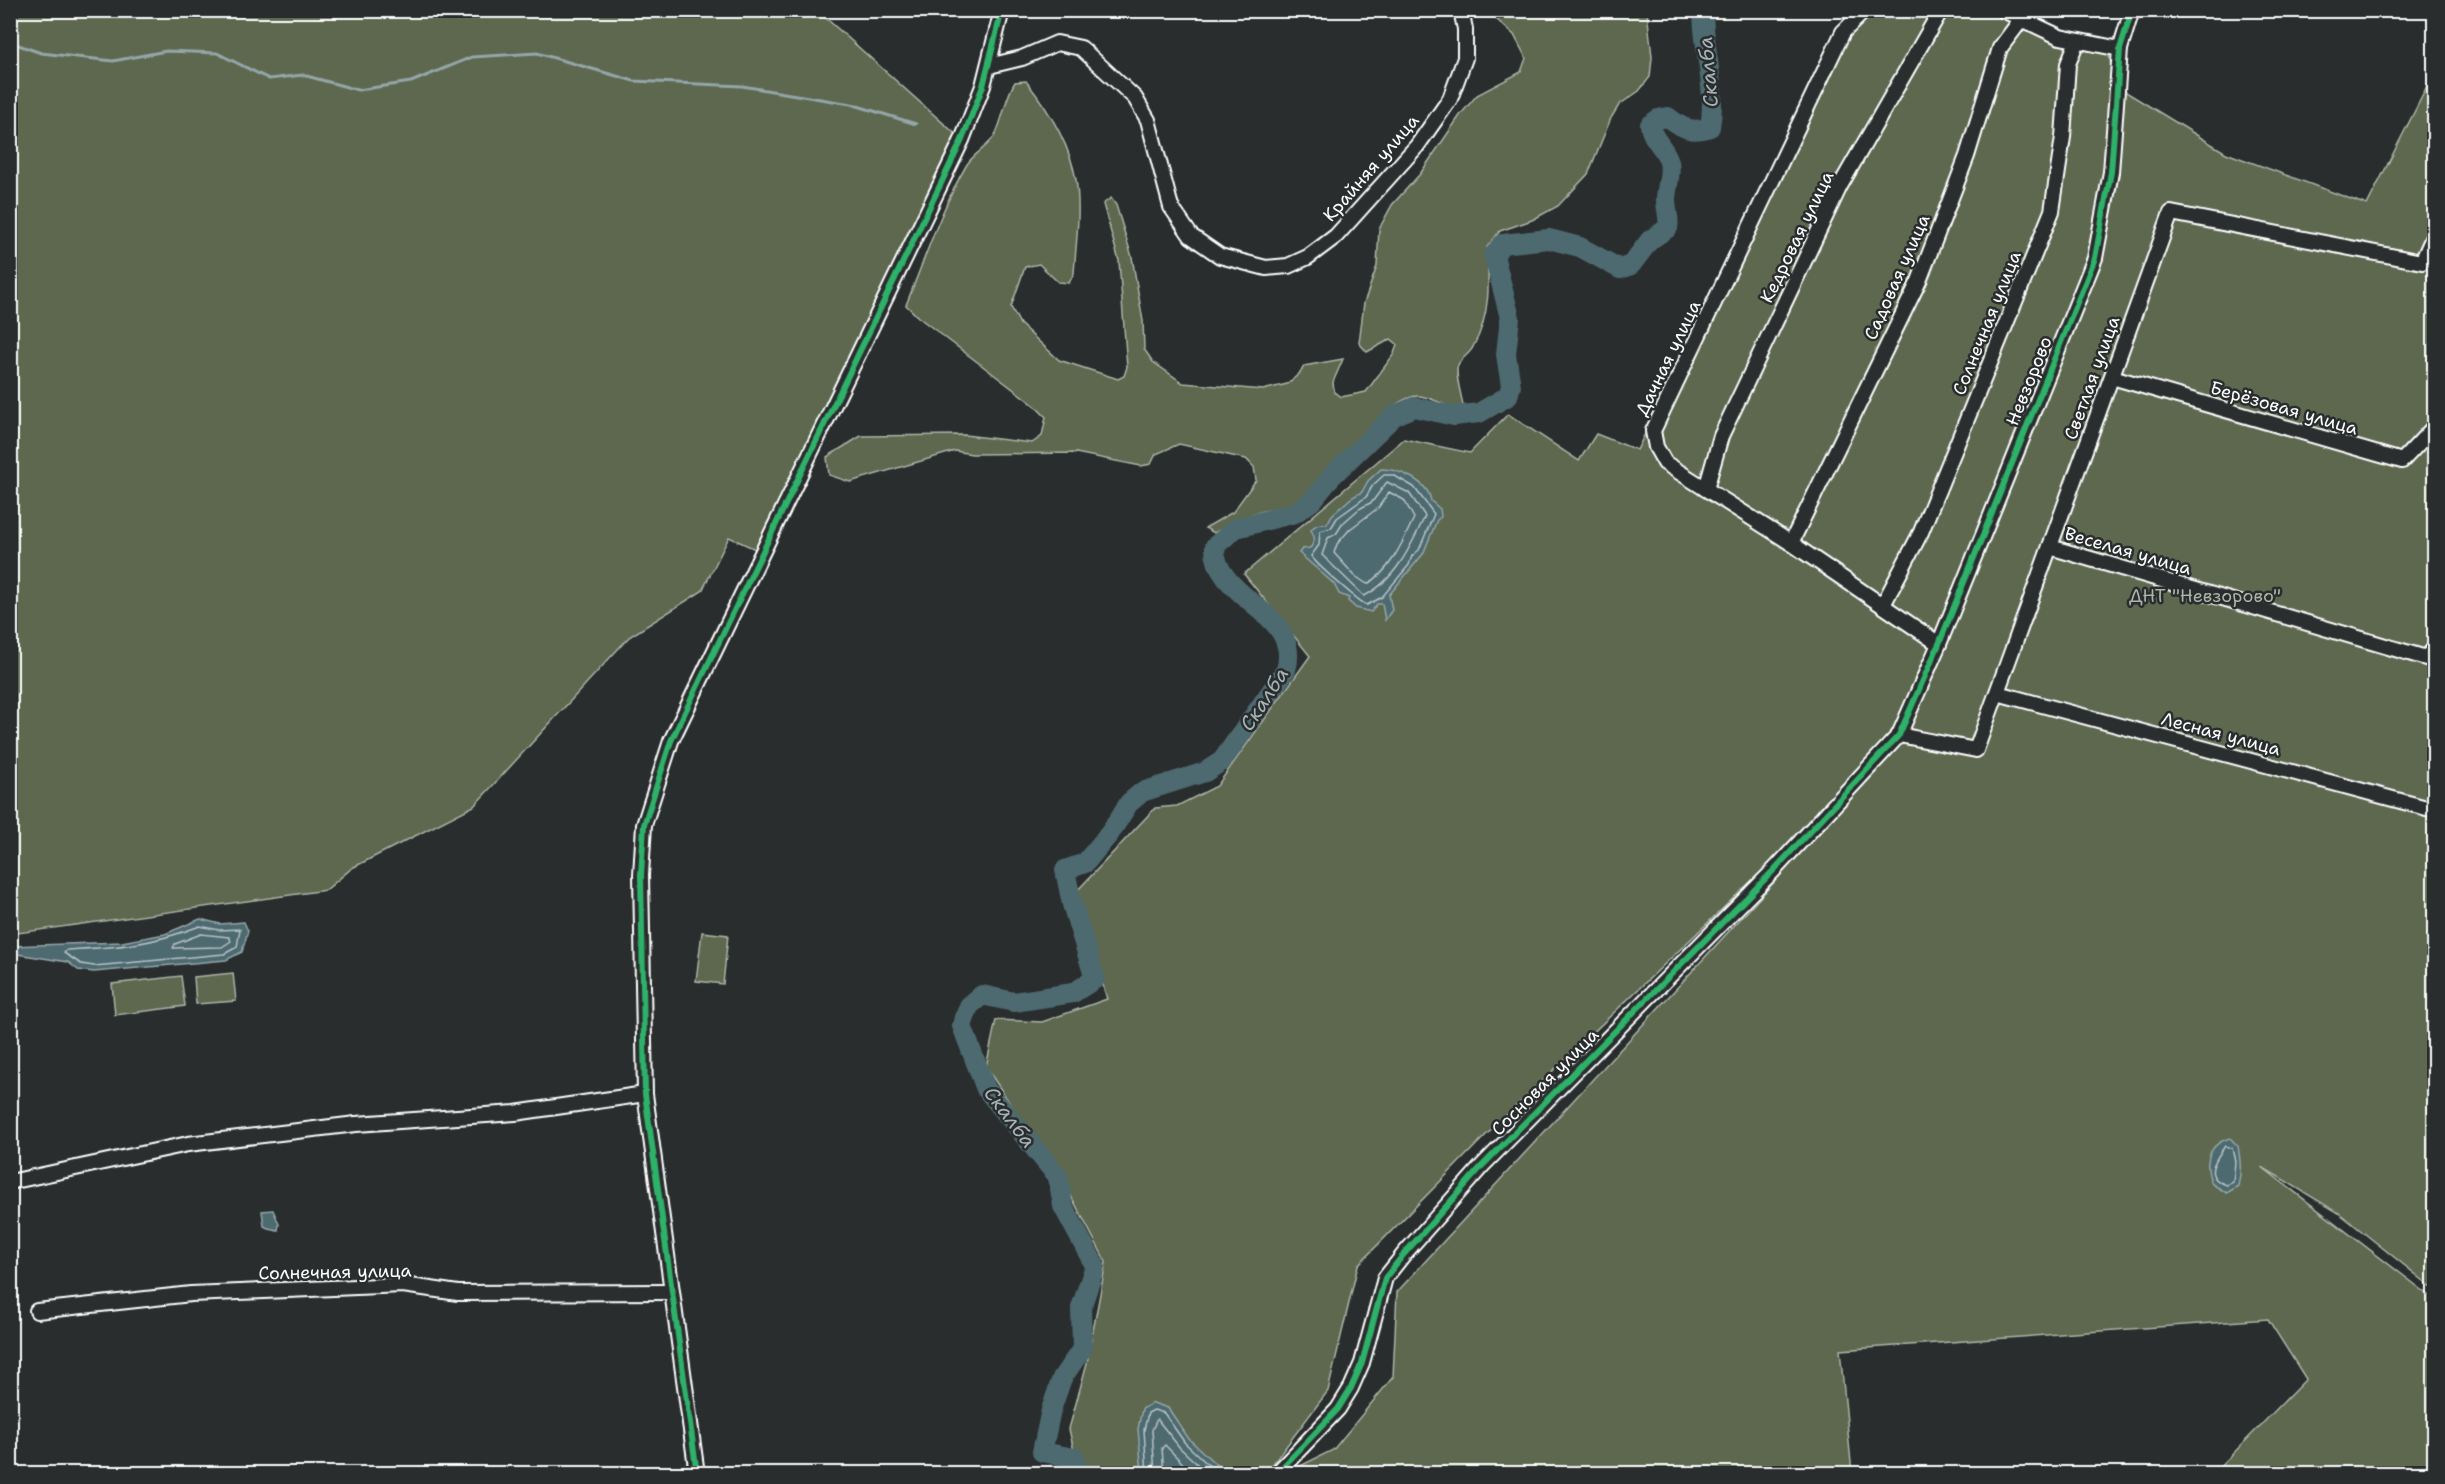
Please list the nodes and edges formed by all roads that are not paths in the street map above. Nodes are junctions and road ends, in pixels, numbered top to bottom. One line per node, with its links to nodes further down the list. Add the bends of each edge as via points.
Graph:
1 (1002, 10): 10 (street)
2 (1461, 10): 10 (street, Крайняя улица, via 1465,58 1450,99 1417,146 1336,236 1288,266 1266,268 1220,256 1191,236 1171,207 1154,138 1135,98 1081,48 1058,43)
3 (1865, 10): 14 (street, Дачная улица, via 1844,32 1653,431 1665,463)
4 (1941, 10): 14 (street, Кедровая улица, via 1840,186 1721,436)
5 (2003, 10): 7 (street)
6 (2132, 10): 9 (street, Невзорово)
7 (2021, 20): 8 (street); 15 (street, Садовая улица, via 2000,48 1967,156 1919,280)
8 (2077, 41): 9 (street); 17 (street, Солнечная улица, via 2068,64 2052,211 1921,532)
9 (2120, 49): 18 (street, Невзорово, via 2110,172 2095,258)
10 (989, 66): 23 (street, via 962,140 924,223 671,741 658,776 644,825 640,875)
11 (2434, 235): 12 (street, Светлая улица, via 2422,262 2171,213)
12 (2112, 377): 13 (street, Берёзовая улица, via 2402,461); 16 (street, Светлая улица)
13 (2434, 427)
14 (1706, 489): 15 (street, Дачная улица)
15 (1791, 543): 17 (street, Дачная улица)
16 (2050, 547): 19 (street, Веселая улица, via 2426,658); 20 (street, Светлая улица)
17 (1883, 605): 18 (street, Дачная улица)
18 (1939, 644): 21 (street, Невзорово)
19 (2434, 649)
20 (1997, 693): 21 (street, Светлая улица, via 1976,750); 22 (street, Лесная улица)
21 (1895, 741): 28 (street, Сосновая улица, via 1774,870 1482,1166 1404,1254 1385,1278 1362,1363 1347,1395)
22 (2434, 810)
23 (645, 1094): 24 (street, via 515,1113 356,1124 188,1144); 25 (street)
24 (10, 1182)
25 (670, 1292): 26 (street, Солнечная улица, via 458,1293 403,1285 190,1294); 27 (street)
26 (37, 1311)
27 (697, 1473)
28 (1276, 1473)

